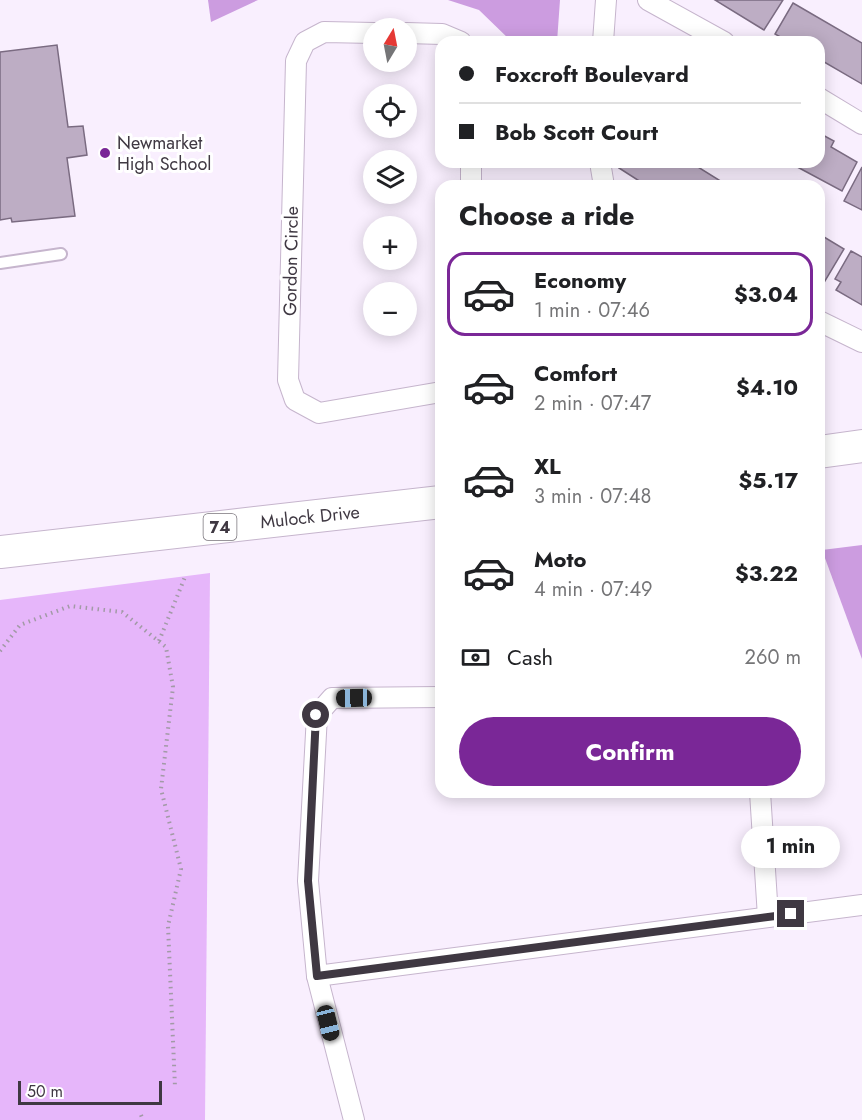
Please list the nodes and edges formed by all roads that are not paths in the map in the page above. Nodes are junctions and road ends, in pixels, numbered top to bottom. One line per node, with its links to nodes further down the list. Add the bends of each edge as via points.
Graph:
1 (606, 0): 6 (street)
2 (648, 0): 7 (street)
3 (363, 33): 14 (street, Gordon Circle, via 324,32 305,42 296,61 288,380 295,400 319,413)
4 (417, 33): 5 (street)
5 (447, 36)
6 (603, 36)
7 (713, 36)
8 (825, 102): 9 (street)
9 (862, 124)
10 (62, 254): 11 (lane)
11 (0, 262)
12 (825, 324): 13 (street)
13 (862, 342)
14 (435, 393)
15 (862, 446): 16 (main road)
16 (825, 451)
17 (435, 503): 18 (main road, Mulock Drive / 74)
18 (0, 552)
19 (435, 697): 23 (street, via 332,698 316,715 308,881)
20 (760, 798): 22 (street)
21 (862, 905): 22 (street)
22 (768, 917): 23 (street)
23 (317, 976): 24 (street)
24 (354, 1120)

